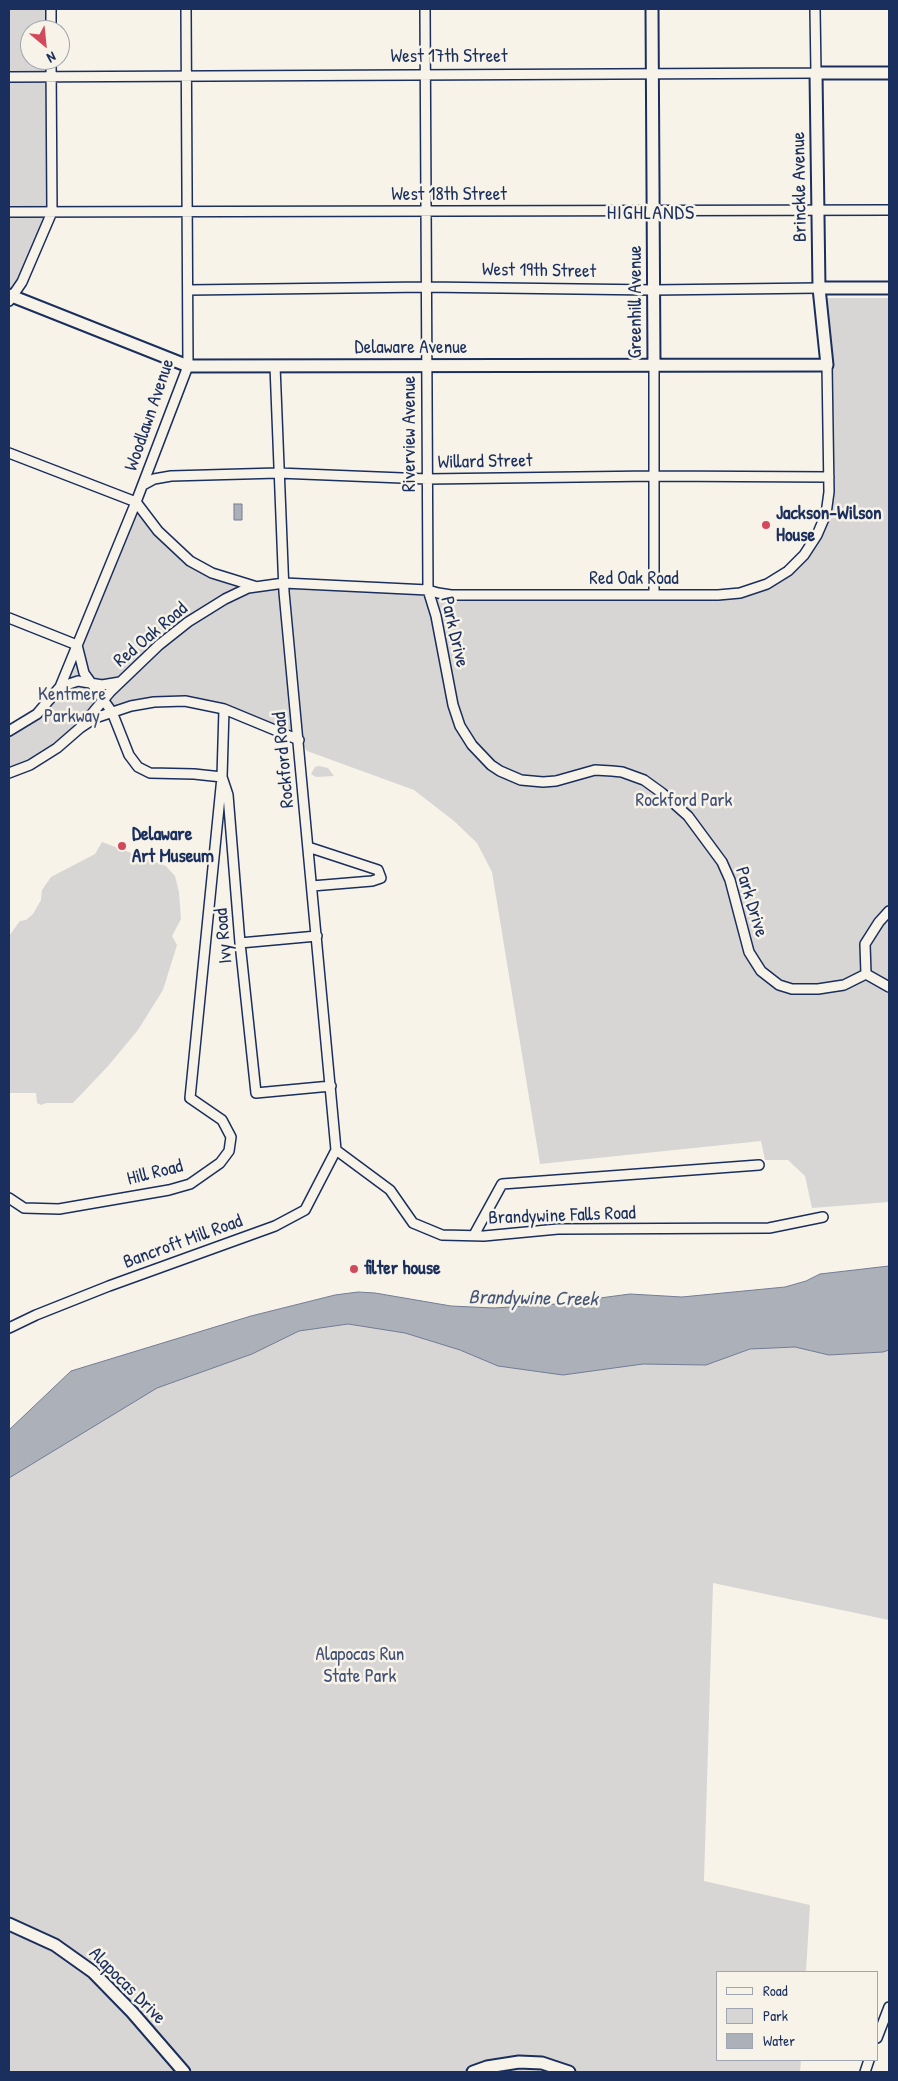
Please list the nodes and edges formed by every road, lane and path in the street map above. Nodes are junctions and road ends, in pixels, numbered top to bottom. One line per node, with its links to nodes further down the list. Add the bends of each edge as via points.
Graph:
1 (186, 9): 10 (street, Woodlawn Avenue)
2 (425, 9): 9 (street, Riverview Avenue)
3 (652, 9): 8 (street, Greenhill Avenue)
4 (815, 9): 6 (street, Brinckle Avenue)
5 (51, 70): 12 (street)
6 (816, 73): 7 (street, West 17th Street); 8 (street, West 17th Street); 15 (street, Brinckle Avenue)
7 (889, 73)
8 (652, 74): 9 (street, West 17th Street); 14 (street, Greenhill Avenue)
9 (424, 75): 10 (street, West 17th Street); 19 (street, Riverview Avenue)
10 (187, 76): 12 (street, West 17th Street); 18 (street, Woodlawn Avenue)
11 (9, 77): 12 (street, West 17th Street)
12 (51, 77): 17 (street)
13 (889, 210): 15 (street, West 18th Street)
14 (653, 211): 15 (street, West 18th Street); 19 (street, West 18th Street); 24 (street, Greenhill Avenue)
15 (818, 211): 21 (street, Brinckle Avenue)
16 (9, 212): 17 (street, West 18th Street)
17 (52, 212): 18 (street, West 18th Street); 25 (street, via 22,282)
18 (188, 212): 19 (street, West 18th Street); 23 (street, Woodlawn Avenue)
19 (425, 212): 20 (street, Riverview Avenue)
20 (426, 287): 23 (street, West 19th Street); 24 (street, West 19th Street); 30 (street, Riverview Avenue)
21 (819, 288): 22 (street, West 19th Street); 24 (street, West 19th Street); 27 (street, Brinckle Avenue)
22 (889, 288)
23 (188, 290): 28 (street, Woodlawn Avenue)
24 (653, 290): 26 (street, Greenhill Avenue)
25 (9, 295): 28 (street, Delaware Avenue)
26 (654, 365): 27 (street, Delaware Avenue); 30 (street, Delaware Avenue); 33 (street, Greenhill Avenue)
27 (827, 365): 34 (street, Red Oak Road)
28 (188, 366): 29 (street, Delaware Avenue); 36 (street, Woodlawn Avenue)
29 (275, 366): 30 (street, Delaware Avenue); 32 (street, Rockford Road)
30 (426, 366): 35 (street, Riverview Avenue)
31 (9, 452): 37 (street)
32 (278, 474): 35 (street, Willard Street); 36 (street, Willard Street, via 171,476); 38 (street, Rockford Road)
33 (654, 476): 34 (street, Willard Street); 35 (street, Willard Street); 41 (street, Greenhill Avenue)
34 (829, 477): 41 (street, Red Oak Road, via 828,503 818,535 796,563 778,578 756,589 729,594)
35 (427, 479): 40 (street, Riverview Avenue)
36 (143, 485): 37 (street, Woodlawn Avenue)
37 (136, 502): 39 (street, Red Oak Road, via 158,531 190,561 212,573); 43 (street, Woodlawn Avenue)
38 (284, 583): 39 (street, Red Oak Road); 40 (street, Red Oak Road); 52 (street, Rockford Road)
39 (257, 587): 45 (street, Red Oak Road, via 225,598 188,622)
40 (428, 590): 41 (street, Red Oak Road, via 452,594); 60 (street, Park Drive, via 456,717 472,745 491,765 510,776 532,782 556,781 604,770 644,780 688,816 722,862 749,952 769,979 779,985 806,990 844,985)
41 (654, 595)
42 (9, 618): 43 (street)
43 (77, 645): 44 (street, via 84,673); 46 (street, Woodlawn Avenue)
44 (90, 682): 45 (street, via 109,685); 46 (street, via 78,681); 47 (street)
45 (120, 682): 47 (street, Red Oak Road)
46 (60, 687): 51 (street, Woodlawn Avenue, via 37,714)
47 (104, 699): 49 (street); 50 (street, Red Oak Road)
48 (224, 709): 49 (street, via 168,700); 52 (street); 54 (street)
49 (112, 712): 50 (street); 54 (street, via 129,755 138,766 150,773)
50 (80, 728): 53 (street, via 57,748 30,765)
51 (9, 731)
52 (299, 740): 55 (street, Rockford Road)
53 (9, 773)
54 (222, 777): 59 (street, Ivy Road, via 228,795); 65 (street, Hill Road, via 190,1098 222,1120 231,1137 229,1152 220,1163 190,1184 169,1190 59,1209 24,1208)
55 (308, 847): 56 (street, Rockford Road); 56 (street, via 378,870 381,878)
56 (312, 886): 58 (street, Rockford Road)
57 (889, 911): 60 (street, via 865,944)
58 (318, 936): 59 (street); 62 (street, Rockford Road)
59 (240, 943): 62 (street, Ivy Road, via 256,1093)
60 (866, 974): 61 (street)
61 (889, 987)
62 (331, 1086): 63 (street, Rockford Road)
63 (336, 1150): 67 (street, Brandywine Falls Road, via 390,1190 413,1223 442,1235); 68 (street, Bancroft Mill Road, via 305,1210 275,1226 100,1289)
64 (759, 1165): 67 (street, via 502,1184)
65 (9, 1198)
66 (823, 1217): 67 (street, Brandywine Falls Road, via 768,1228 558,1229)
67 (474, 1235)
68 (9, 1328)
69 (9, 1924): 72 (street, Alapocas Drive, via 55,1944 93,1972)
70 (889, 2007): 71 (street)
71 (878, 2035)
72 (184, 2072)
73 (473, 2072): 74 (street, via 518,2062 542,2062)
74 (569, 2072)

